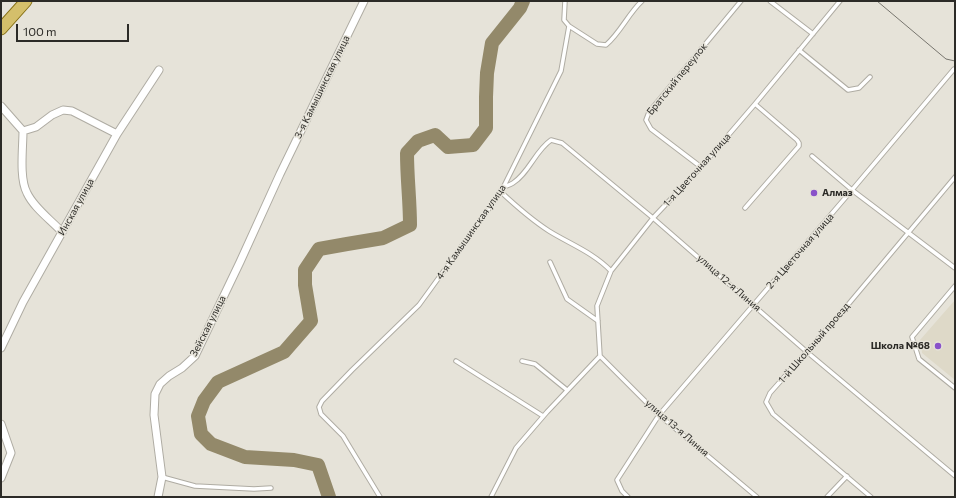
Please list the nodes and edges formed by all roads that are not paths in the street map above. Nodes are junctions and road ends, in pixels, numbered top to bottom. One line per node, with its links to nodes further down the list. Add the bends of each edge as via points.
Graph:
1 (26, 1): 9 (main road)
2 (364, 1): 21 (street, 3-я Камышинская улица)
3 (565, 1): 8 (lane, 4-я Камышинская улица, via 564,20)
4 (642, 1): 8 (lane, via 606,44 597,44)
5 (741, 1): 20 (lane, Братский переулок, via 649,112 646,120 651,129)
6 (770, 1): 10 (lane)
7 (840, 1): 10 (lane, 1-я Цветочная улица)
8 (569, 26): 23 (lane, 4-я Камышинская улица, via 561,71)
9 (1, 29)
10 (813, 34): 11 (lane, 1-я Цветочная улица)
11 (800, 50): 14 (lane, via 848,90 859,88); 15 (lane, 1-я Цветочная улица)
12 (955, 69): 24 (lane, 2-я Цветочная улица)
13 (159, 70): 18 (street, Инская улица)
14 (870, 77)
15 (755, 104): 20 (lane, 1-я Цветочная улица); 26 (lane, via 797,140 799,146)
16 (1, 106): 17 (street)
17 (23, 131): 18 (street, via 63,110 72,111); 28 (street, via 23,178 26,192)
18 (117, 134): 28 (street, Инская улица)
19 (812, 156): 24 (lane)
20 (701, 167): 27 (lane, 1-я Цветочная улица)
21 (280, 174): 48 (street, Зейская улица, via 195,356 160,384 155,394 154,415)
22 (955, 177): 29 (lane, 1-й Школьный проезд)
23 (504, 187): 25 (lane, 4-я Камышинская улица); 27 (lane, улица 12-я Линия, via 513,184 551,140 562,143)
24 (852, 190): 29 (lane); 34 (lane, 2-я Цветочная улица)
25 (501, 192): 32 (lane, via 548,230 602,262); 52 (lane, 4-я Камышинская улица, via 419,305 352,370 319,407 321,414 343,436)
26 (745, 208)
27 (653, 218): 32 (lane, 1-я Цветочная улица); 34 (lane, улица 12-я Линия)
28 (62, 232): 36 (street, Инская улица)
29 (908, 232): 31 (lane); 37 (lane, 1-й Школьный проезд)
30 (550, 262): 35 (lane, via 567,299)
31 (955, 268)
32 (611, 271): 35 (lane, 1-я Цветочная улица, via 597,306)
33 (955, 286): 41 (lane, via 912,338 919,359)
34 (754, 305): 37 (lane, улица 12-я Линия); 43 (lane, 2-я Цветочная улица)
35 (598, 321): 38 (lane, 1-я Цветочная улица)
36 (1, 348)
37 (807, 352): 46 (lane, 1-й Школьный проезд, via 770,393 766,402 773,414); 47 (lane, улица 12-я Линия)
38 (600, 356): 42 (lane); 43 (lane, улица 13-я Линия)
39 (456, 361): 44 (lane)
40 (522, 361): 42 (lane, via 535,364)
41 (955, 388)
42 (568, 390): 44 (lane)
43 (659, 415): 54 (lane, 2-я Цветочная улица, via 617,480); 55 (lane, улица 13-я Линия)
44 (544, 416): 53 (lane, via 516,448)
45 (1, 424): 49 (street, via 11,453)
46 (847, 476): 56 (lane); 57 (lane, 1-й Школьный проезд)
47 (955, 476)
48 (162, 477): 50 (lane, via 195,486 254,490); 51 (street, Зейская улица)
49 (1, 478)
50 (271, 488)
51 (158, 497)
52 (380, 497)
53 (492, 497)
54 (628, 497)
55 (757, 497)
56 (827, 497)
57 (871, 497)

